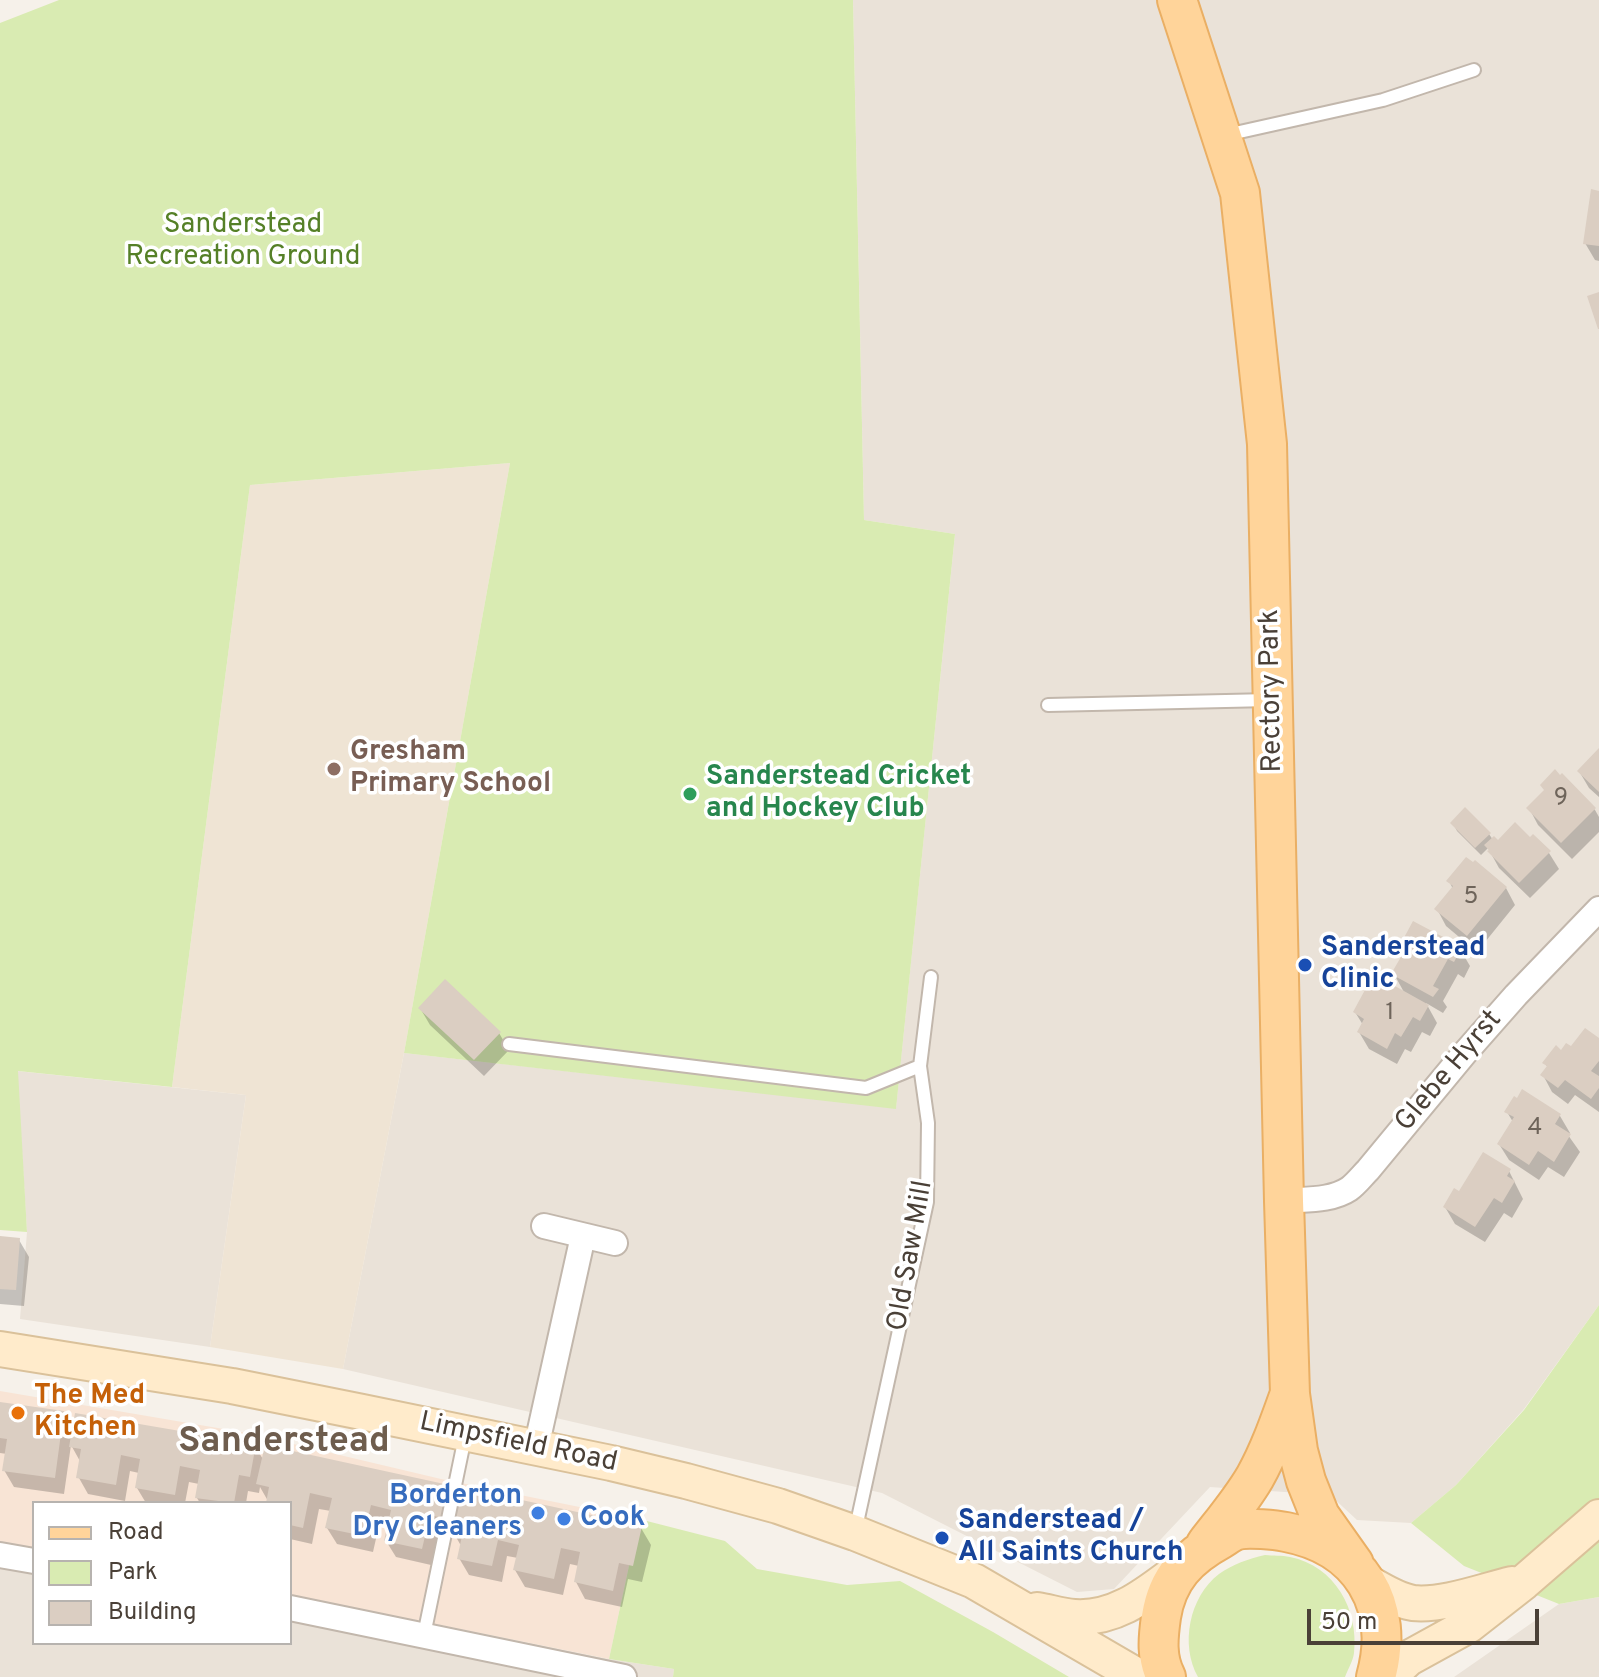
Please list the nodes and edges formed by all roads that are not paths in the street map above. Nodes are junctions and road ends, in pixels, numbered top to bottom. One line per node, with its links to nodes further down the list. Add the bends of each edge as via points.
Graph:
1 (1177, 0): 3 (main road, Rectory Park)
2 (1474, 70): 3 (lane, via 1383,100)
3 (1222, 136): 4 (main road, Rectory Park, via 1240,193 1267,444)
4 (1273, 700): 5 (lane); 10 (main road, Rectory Park)
5 (1048, 705)
6 (1599, 909): 10 (street, Glebe Hyrst, via 1516,995 1352,1187 1331,1196)
7 (931, 977): 9 (lane, Old Saw Mill)
8 (509, 1044): 9 (lane, via 866,1088)
9 (920, 1066): 19 (lane, Old Saw Mill, via 928,1123 927,1202)
10 (1284, 1201): 15 (main road, Rectory Park)
11 (544, 1226): 12 (street)
12 (583, 1236): 13 (street); 17 (street)
13 (615, 1243)
14 (0, 1349): 16 (main road, Limpsfield Road, via 232,1386)
15 (1290, 1394): 21 (main road, Rectory Park, via 1255,1477); 23 (main road, Rectory Park, via 1306,1481 1320,1516)
16 (465, 1433): 17 (main road, Limpsfield Road); 27 (lane)
17 (536, 1448): 19 (main road, Limpsfield Road, via 686,1481)
18 (1599, 1517): 24 (main road)
19 (855, 1533): 25 (main road, Limpsfield Road, via 974,1581)
20 (0, 1555): 22 (street)
21 (1193, 1557): 23 (main road, via 1238,1530 1275,1530 1325,1545); 25 (main road, Limpsfield Road, via 1129,1605 1099,1615 1074,1617); 30 (main road, Rectory Park, via 1170,1583 1162,1612 1157,1644)
22 (32, 1561)
23 (1361, 1573): 24 (main road, via 1392,1596 1413,1603); 31 (main road, Rectory Park, via 1376,1603 1382,1635)
24 (1524, 1582): 32 (main road)
25 (1017, 1606): 29 (main road, Limpsfield Road)
26 (292, 1608): 27 (street)
27 (424, 1635): 28 (street)
28 (624, 1677)
29 (1139, 1677)
30 (1166, 1677)
31 (1376, 1677)
32 (1388, 1677)

